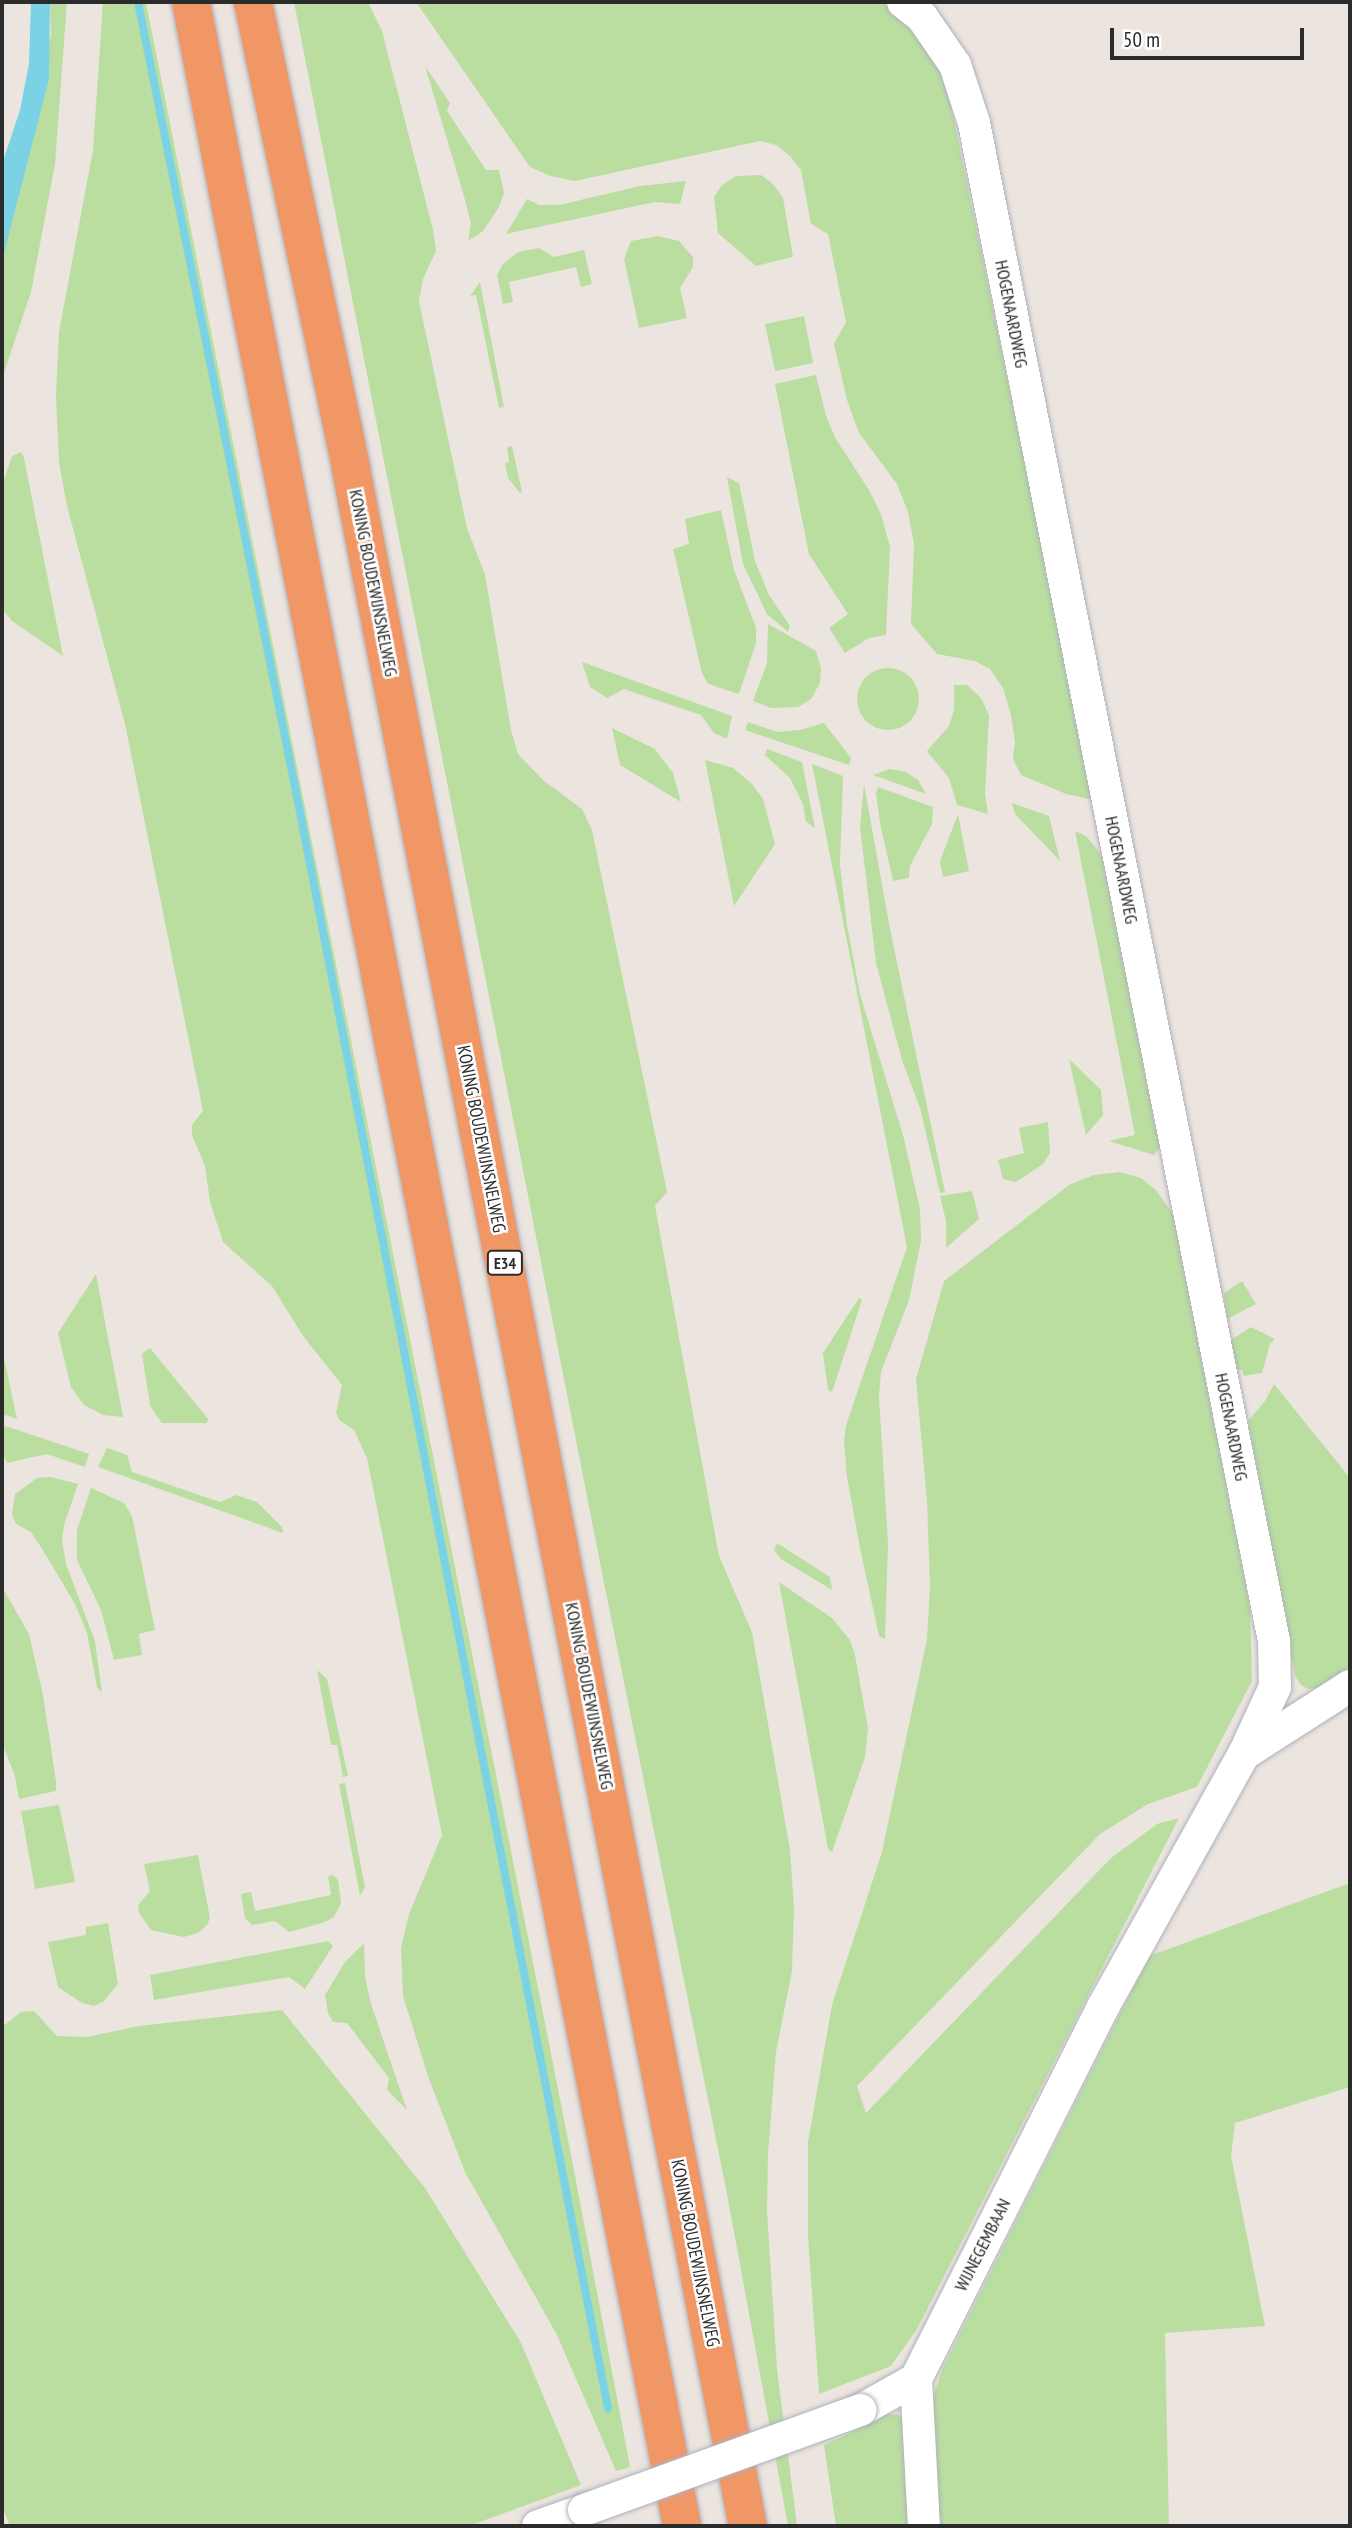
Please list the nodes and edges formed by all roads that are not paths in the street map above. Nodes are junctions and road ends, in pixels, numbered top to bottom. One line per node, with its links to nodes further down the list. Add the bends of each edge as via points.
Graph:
1 (191, 2): 8 (highway)
2 (253, 2): 9 (highway, KONING BOUDEWIJNSNELWEG / E34, via 359,510)
3 (903, 2): 5 (street, HOGENAARDWEG, via 922,18 955,65 974,123 1274,1641 1275,1687)
4 (1350, 1686): 5 (street)
5 (1244, 1754): 6 (street, WIJNEGEMBAAN, via 1103,2007)
6 (916, 2379): 7 (street, bridge, via 860,2410); 10 (street)
7 (538, 2526)
8 (682, 2526)
9 (748, 2526)
10 (924, 2526)

